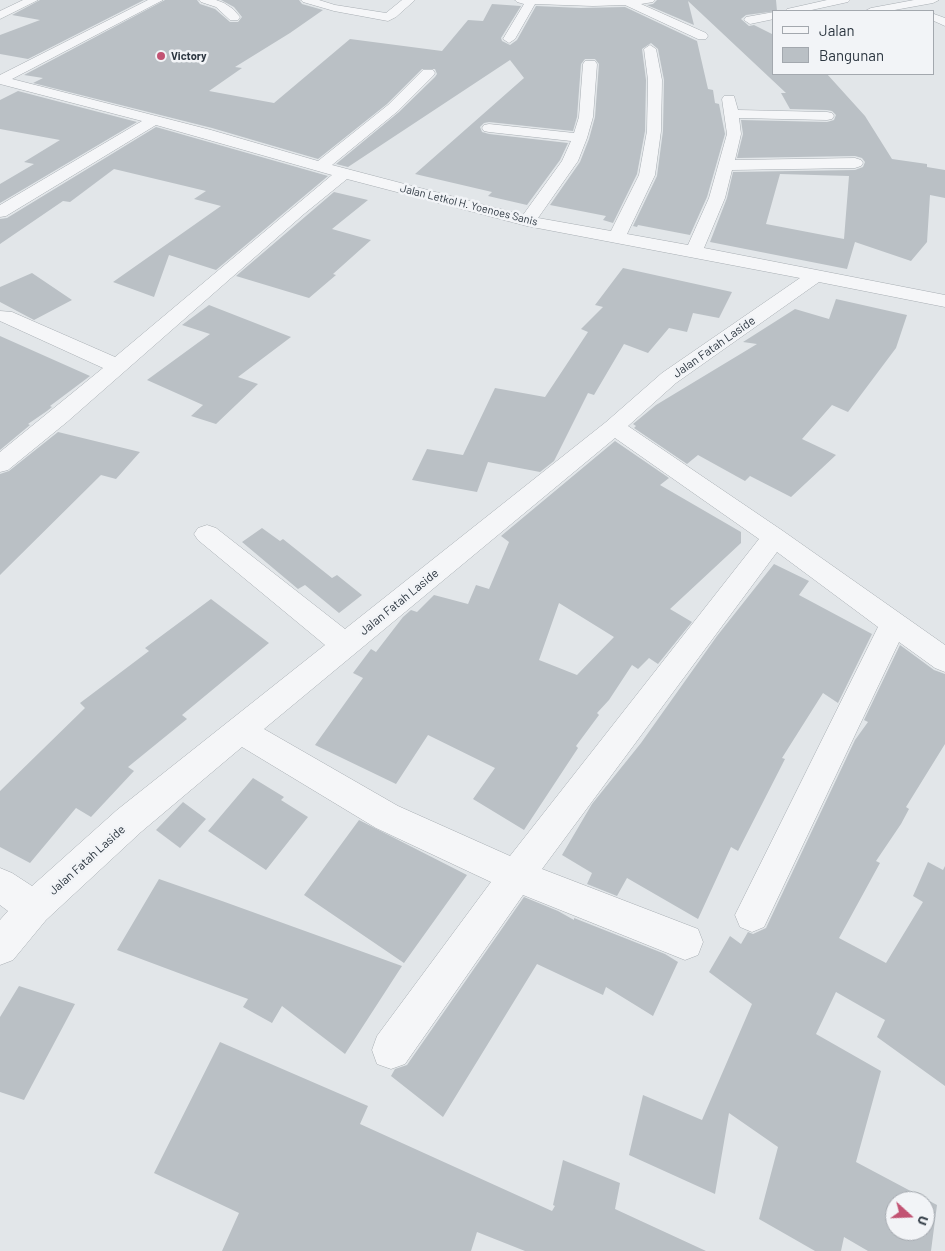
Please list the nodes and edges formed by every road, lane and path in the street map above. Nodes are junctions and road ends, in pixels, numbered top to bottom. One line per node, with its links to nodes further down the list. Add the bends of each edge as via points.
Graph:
1 (32, 0): 17 (street)
2 (205, 0): 18 (street, via 220,5)
3 (307, 0): 4 (street, via 388,17)
4 (409, 0)
5 (528, 0): 11 (street); 22 (street)
6 (649, 0): 11 (street)
7 (844, 0): 14 (street)
8 (888, 0): 13 (street)
9 (933, 0): 13 (street)
10 (132, 2): 12 (street)
11 (628, 2): 21 (street)
12 (152, 3): 26 (street)
13 (912, 3): 15 (street); 16 (street)
14 (796, 10)
15 (876, 10)
16 (933, 10)
17 (0, 15)
18 (234, 17)
19 (770, 18): 20 (street)
20 (750, 20)
21 (702, 36)
22 (510, 39)
23 (650, 49): 37 (street, via 656,80 654,132 647,175)
24 (590, 64): 30 (street, via 586,116)
25 (428, 73): 33 (street, via 393,108)
26 (3, 84): 28 (street, Jalan Letkol H. Yoenoes Sanis)
27 (827, 116): 32 (street, via 730,107 734,134)
28 (152, 121): 33 (street, Jalan Letkol H. Yoenoes Sanis); 35 (street)
29 (489, 128): 30 (street)
30 (580, 138): 36 (street, via 570,161)
31 (855, 164): 32 (street)
32 (727, 165): 38 (street, via 718,198)
33 (321, 166): 34 (street, Jalan Letkol H. Yoenoes Sanis)
34 (344, 173): 36 (street, Jalan Letkol H. Yoenoes Sanis); 42 (street)
35 (0, 212)
36 (527, 221): 37 (street, Jalan Letkol H. Yoenoes Sanis)
37 (617, 236): 38 (street, Jalan Letkol H. Yoenoes Sanis)
38 (694, 251): 39 (street, Jalan Letkol H. Yoenoes Sanis)
39 (815, 276): 40 (street, Jalan Letkol H. Yoenoes Sanis); 43 (street, Jalan Fatah Laside, via 669,378)
40 (945, 301)
41 (5, 316): 42 (street)
42 (117, 366): 44 (street)
43 (614, 428): 46 (street); 48 (street, Jalan Fatah Laside)
44 (0, 464)
45 (207, 534): 48 (street)
46 (774, 538): 47 (street); 51 (street)
47 (894, 623): 49 (street); 54 (street)
48 (346, 646): 50 (street, Jalan Fatah Laside)
49 (945, 660)
50 (241, 730): 51 (street, via 387,817); 53 (street, Jalan Fatah Laside, via 129,821)
51 (516, 876): 55 (street); 57 (street)
52 (0, 885): 53 (street)
53 (34, 908): 56 (street, Jalan Fatah Laside)
54 (752, 915)
55 (685, 942)
56 (0, 947)
57 (391, 1050)

